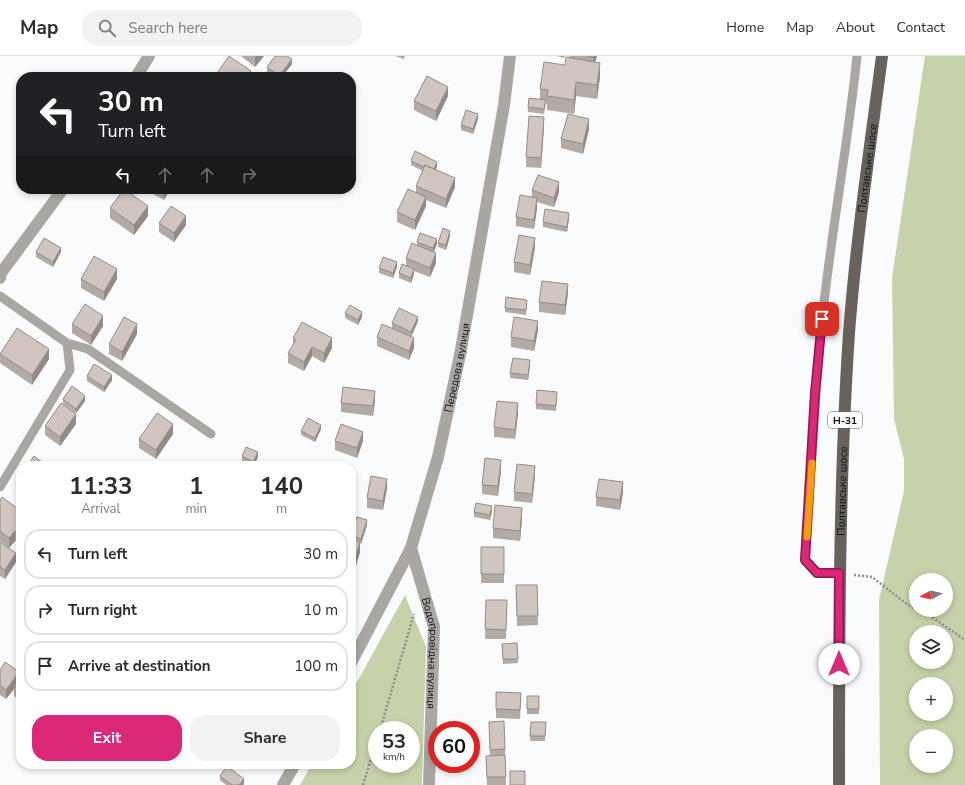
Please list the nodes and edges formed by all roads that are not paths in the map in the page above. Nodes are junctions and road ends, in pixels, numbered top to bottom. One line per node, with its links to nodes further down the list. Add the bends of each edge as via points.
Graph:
1 (149, 56): 5 (street)
2 (510, 56): 14 (street, Передова вулиця, via 504,105 460,355 438,457)
3 (857, 56): 15 (lane, via 850,124 822,319 805,560 817,573)
4 (882, 56): 15 (main road, Полтавське шосе / Н-31, via 858,236 849,332)
5 (139, 72)
6 (59, 194): 7 (street, via 1,273)
7 (0, 278)
8 (0, 296): 9 (lane)
9 (67, 343): 10 (lane, via 88,349); 11 (lane, via 70,370)
10 (211, 434)
11 (16, 461)
12 (16, 461): 13 (lane)
13 (0, 488)
14 (411, 548): 16 (street, Передова вулиця); 19 (street, Водопровідна вулиця, via 434,627)
15 (839, 573): 20 (main road, Полтавське шосе / Н-31)
16 (356, 653)
17 (292, 769): 18 (street)
18 (283, 785)
19 (429, 785)
20 (839, 785)

